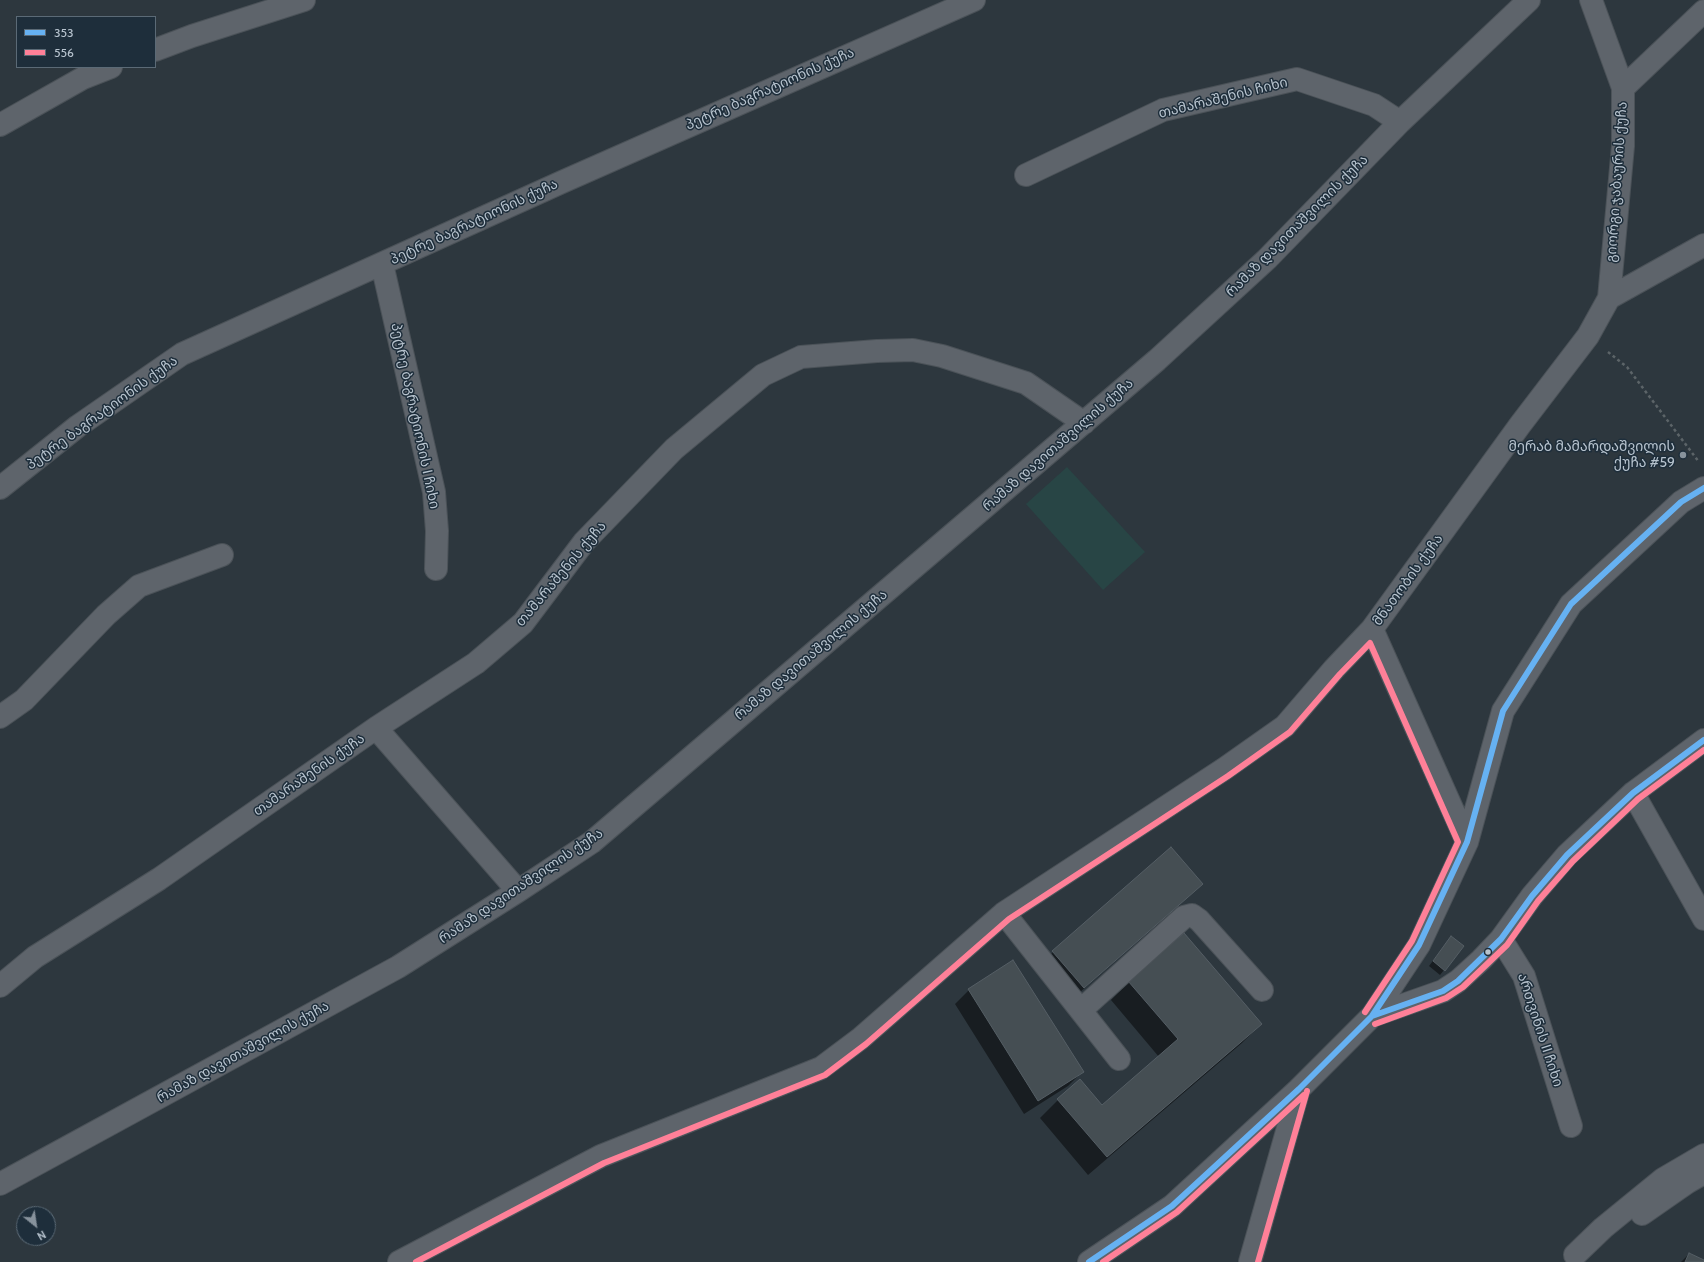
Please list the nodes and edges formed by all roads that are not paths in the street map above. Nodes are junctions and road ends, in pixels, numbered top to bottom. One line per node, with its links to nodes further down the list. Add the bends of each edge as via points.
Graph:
1 (304, 0): 6 (street)
2 (1529, 0): 9 (street, რამაზ დავითაშვილის ქუჩა)
3 (1591, 0): 8 (street, გიორგი ჯაბაურის ქუჩა)
4 (970, 1): 13 (street, პეტრე ბაგრატიონის ქუჩა, via 576,175)
5 (1704, 11): 8 (street)
6 (156, 50)
7 (108, 68): 10 (street, via 83,78)
8 (1623, 88): 14 (street, გიორგი ჯაბაურის ქუჩა, via 1623,146)
9 (1400, 122): 11 (street, თამარაშენის ჩიხი, via 1374,105 1297,79 1163,110); 15 (street, რამაზ დავითაშვილის ქუჩა, via 1267,259)
10 (0, 125)
11 (1026, 175)
12 (1704, 245): 14 (street)
13 (382, 264): 16 (street, პეტრე ბაგრატიონის ქუჩა, via 182,354 78,426); 19 (street, პეტრე ბაგრატიონის I ჩიხი, via 434,492)
14 (1609, 298): 20 (street, მნათობის ქუჩა, via 1588,336)
15 (1084, 423): 22 (street, თამარაშენის ქუჩა, via 1026,383 942,356 913,350 801,357 763,374 674,449 584,542 522,623 476,663); 26 (street, რამაზ დავითაშვილის ქუჩა, via 592,842)
16 (0, 488)
17 (1704, 488): 25 (street, via 1681,502 1571,604 1503,711)
18 (222, 555): 21 (street, via 139,586 106,615 24,700)
19 (436, 569)
20 (1372, 629): 25 (street); 27 (street, მნათობის ქუჩა, via 1285,726 1224,769)
21 (0, 717)
22 (376, 728): 26 (street); 30 (street, თამარაშენის ქუჩა, via 159,879 35,957)
23 (1704, 740): 24 (street)
24 (1633, 793): 28 (street); 29 (street, via 1567,855)
25 (1467, 842): 33 (street, via 1420,945)
26 (518, 891): 39 (street, რამაზ დავითაშვილის ქუჩა, via 398,967)
27 (1004, 913): 32 (street); 42 (street, მნათობის ქუჩა, via 860,1038 821,1068 601,1156)
28 (1704, 919)
29 (1500, 939): 33 (street, via 1482,960 1443,991); 36 (street, ართვინის II ჩიხი, via 1524,976)
30 (0, 986)
31 (1262, 990): 32 (street, via 1192,915 1184,918)
32 (1081, 1010): 34 (street)
33 (1372, 1016): 35 (street)
34 (1119, 1059)
35 (1298, 1089): 43 (street, via 1172,1206); 44 (street)
36 (1571, 1126)
37 (1704, 1155): 41 (street, via 1663,1179 1603,1228)
38 (1704, 1173): 40 (street)
39 (0, 1184)
40 (1640, 1216)
41 (1575, 1255)
42 (399, 1262)
43 (1088, 1262)
44 (1250, 1262)

